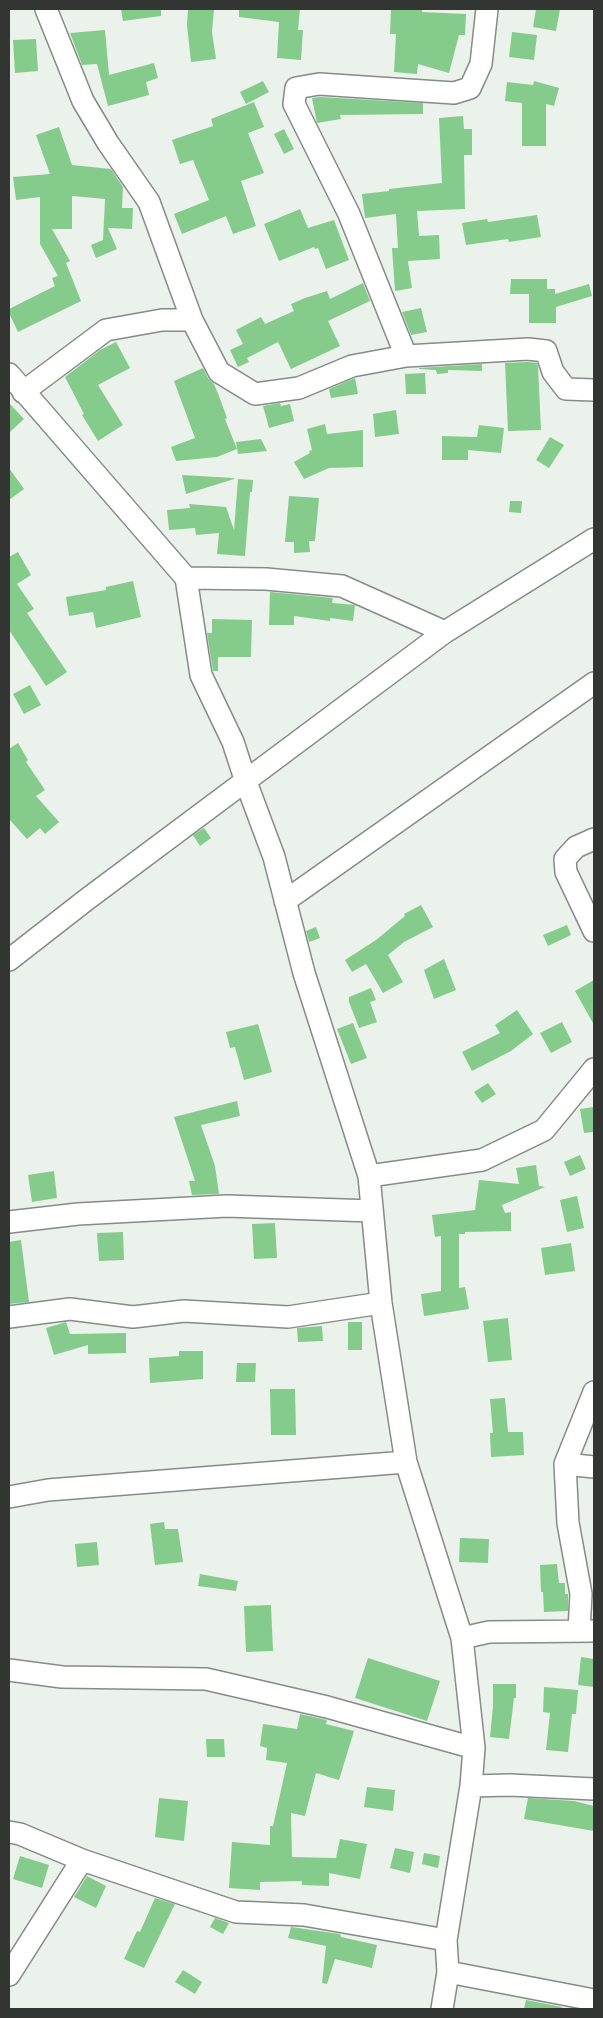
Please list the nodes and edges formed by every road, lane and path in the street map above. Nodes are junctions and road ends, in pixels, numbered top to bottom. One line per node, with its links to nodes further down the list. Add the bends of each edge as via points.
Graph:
1 (46, 9): 3 (street, via 83,102 149,202)
2 (487, 9): 4 (street, via 481,64 470,88 454,94 319,84 296,88 294,104 349,214)
3 (192, 320): 4 (street, via 219,372 255,394 299,388 352,366); 7 (street, via 162,320 106,330)
4 (406, 356): 6 (street, via 528,349 546,351 553,372 566,389)
5 (9, 374): 7 (street)
6 (594, 390)
7 (23, 392): 9 (street)
8 (594, 538): 10 (street)
9 (186, 578): 10 (street, via 266,579 342,586); 12 (street, via 201,675 233,742)
10 (445, 632): 12 (street)
11 (594, 683): 14 (street)
12 (246, 782): 14 (street, via 274,857); 16 (street)
13 (594, 839): 15 (street, via 576,847 565,860 566,872)
14 (285, 901): 18 (street, via 304,973)
15 (594, 931)
16 (9, 959)
17 (594, 1069): 18 (street, via 544,1130 491,1156)
18 (369, 1176): 19 (street)
19 (372, 1211): 20 (street, via 227,1206 78,1214); 21 (street)
20 (9, 1222)
21 (381, 1303): 22 (street, via 288,1317 184,1311 133,1317 70,1309); 24 (street)
22 (9, 1317)
23 (594, 1392): 25 (street)
24 (406, 1462): 27 (street, via 48,1490); 29 (street)
25 (565, 1464): 26 (street); 28 (street, via 568,1523)
26 (594, 1467)
27 (9, 1497)
28 (587, 1631): 29 (street, via 489,1632)
29 (462, 1638): 31 (street)
30 (9, 1670): 31 (street, via 62,1677 206,1679 327,1707)
31 (474, 1748): 32 (street)
32 (471, 1786): 33 (street); 36 (street)
33 (594, 1789)
34 (9, 1832): 35 (street)
35 (82, 1860): 36 (street, via 236,1912 304,1915); 38 (street)
36 (446, 1940): 37 (street)
37 (448, 1972): 39 (street); 40 (street)
38 (9, 1975)
39 (594, 2000)
40 (442, 2009)

